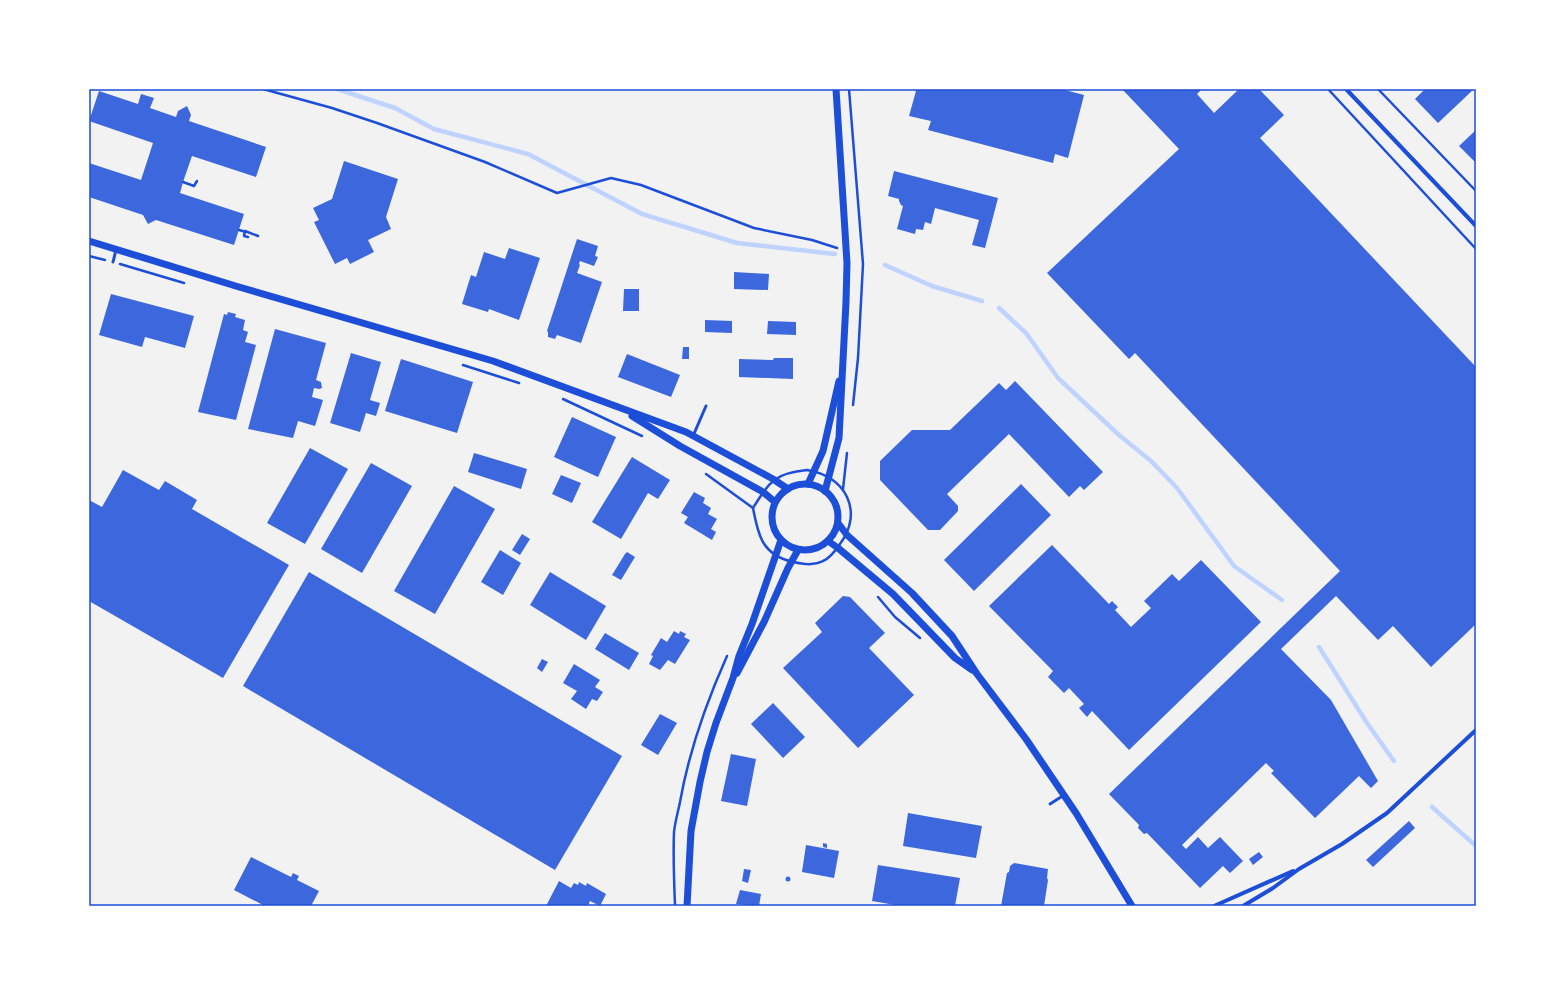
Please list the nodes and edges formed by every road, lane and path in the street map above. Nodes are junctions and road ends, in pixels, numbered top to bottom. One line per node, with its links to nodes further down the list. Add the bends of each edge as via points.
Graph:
1 (263, 89): 17 (path, via 377,123 485,162 557,193 611,178 641,185 754,228 812,240)
2 (836, 89): 17 (street)
3 (1328, 89): 16 (path)
4 (1346, 89): 10 (street)
5 (1378, 89): 8 (path)
6 (197, 181): 7 (path, via 194,186)
7 (183, 182)
8 (1476, 191)
9 (1476, 218): 10 (street)
10 (1472, 222): 11 (street)
11 (1476, 226)
12 (239, 230): 13 (path, via 249,233 248,238 244,236 245,231)
13 (258, 236)
14 (89, 241): 15 (street)
15 (116, 248): 19 (lane); 26 (street, via 239,287 493,361)
16 (1476, 248)
17 (846, 251): 21 (street)
18 (89, 256): 19 (path)
19 (113, 262): 20 (path)
20 (184, 283)
21 (844, 359): 30 (street, via 823,451); 33 (street, via 839,438)
22 (459, 364): 23 (path)
23 (520, 384)
24 (561, 398): 28 (path)
25 (706, 406): 27 (lane)
26 (620, 408): 27 (street); 34 (street, via 680,446 763,492)
27 (693, 436): 32 (street)
28 (649, 439)
29 (701, 470): 35 (path)
30 (808, 484): 32 (street); 33 (street)
31 (843, 488): 36 (path, via 851,508)
32 (788, 489): 34 (street)
33 (825, 490): 37 (street, via 835,502)
34 (775, 502): 38 (street, via 773,522 776,534)
35 (753, 508)
36 (850, 521)
37 (838, 523): 39 (street); 45 (street, via 847,535 931,613 952,636)
38 (781, 540): 40 (street); 46 (street)
39 (828, 541): 40 (street, via 814,549); 45 (street, via 893,594 956,658)
40 (798, 550): 46 (street, via 764,622)
41 (836, 559): 42 (path, via 830,556 823,561)
42 (803, 564)
43 (874, 591): 44 (path, via 895,617 914,635)
44 (926, 642)
45 (977, 674): 48 (street)
46 (733, 678): 51 (street, via 716,723 700,782 691,831)
47 (1476, 730): 50 (street, via 1387,813)
48 (1064, 795): 49 (lane); 52 (street)
49 (1051, 803)
50 (1299, 869): 53 (street); 54 (street)
51 (687, 906)
52 (1132, 906)
53 (1214, 906)
54 (1243, 906)

